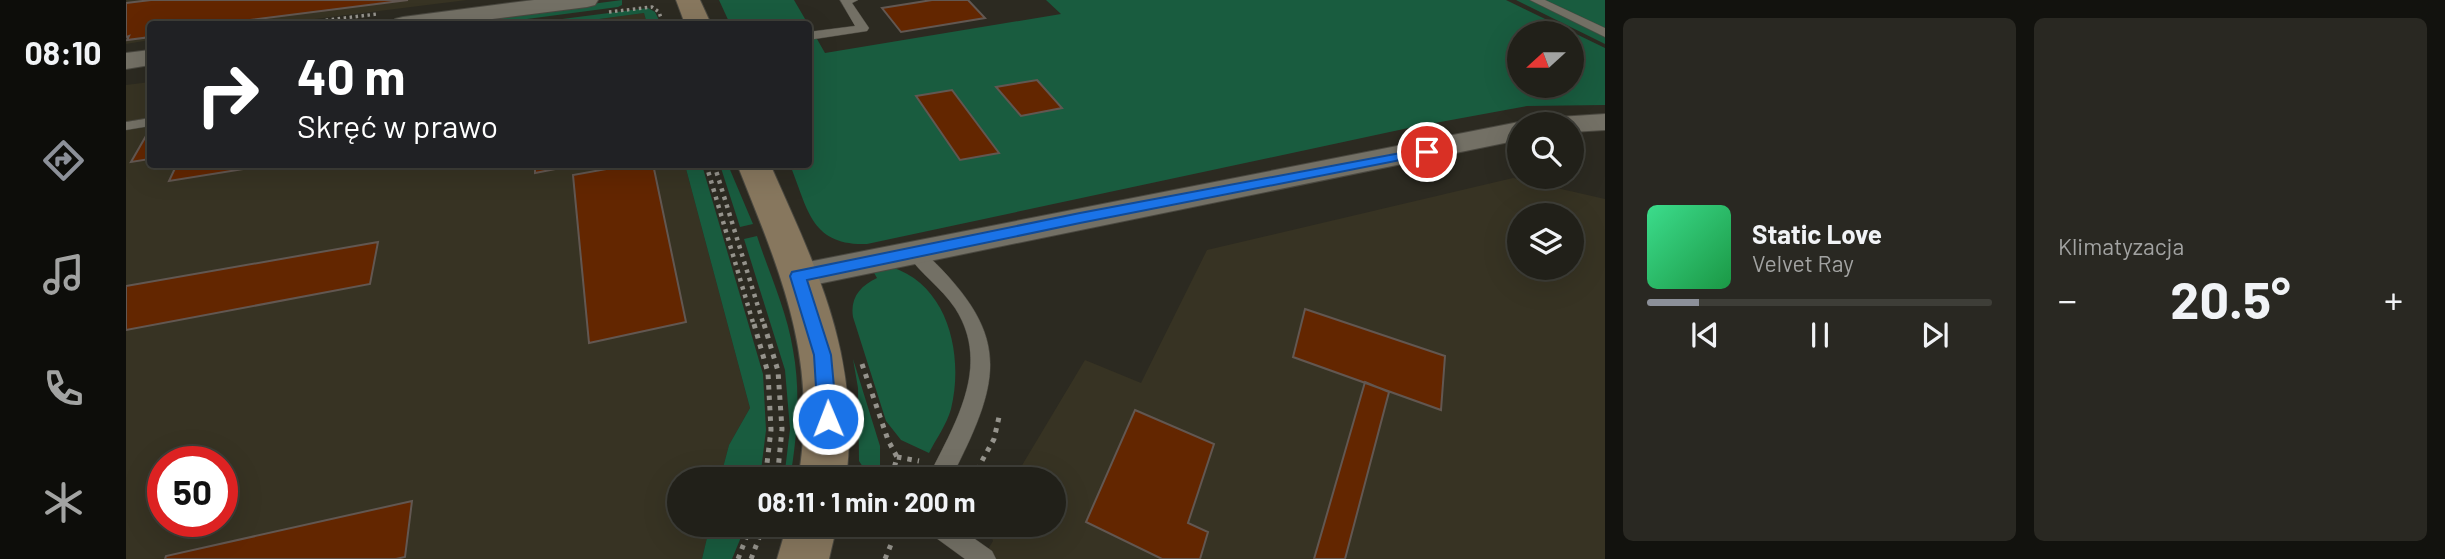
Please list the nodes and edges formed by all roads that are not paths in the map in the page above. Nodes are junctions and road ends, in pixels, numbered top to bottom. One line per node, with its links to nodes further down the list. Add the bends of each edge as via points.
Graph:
1 (587, 0): 5 (street)
2 (688, 0): 6 (main road)
3 (852, 0): 8 (lane, via 845,1 863,28)
4 (1536, 0): 7 (lane)
5 (425, 21)
6 (697, 21)
7 (1605, 33)
8 (812, 35)
9 (147, 122): 12 (lane)
10 (1605, 122): 11 (street)
11 (1584, 123)
12 (126, 126)
13 (1507, 134): 15 (street)
14 (755, 168): 16 (main road)
15 (915, 252): 16 (street); 18 (lane, via 957,293 981,351 980,388)
16 (798, 276): 17 (main road, via 827,385)
17 (823, 467)
18 (945, 467)
19 (809, 537): 21 (main road)
20 (953, 537): 22 (lane)
21 (803, 559)
22 (984, 559)

